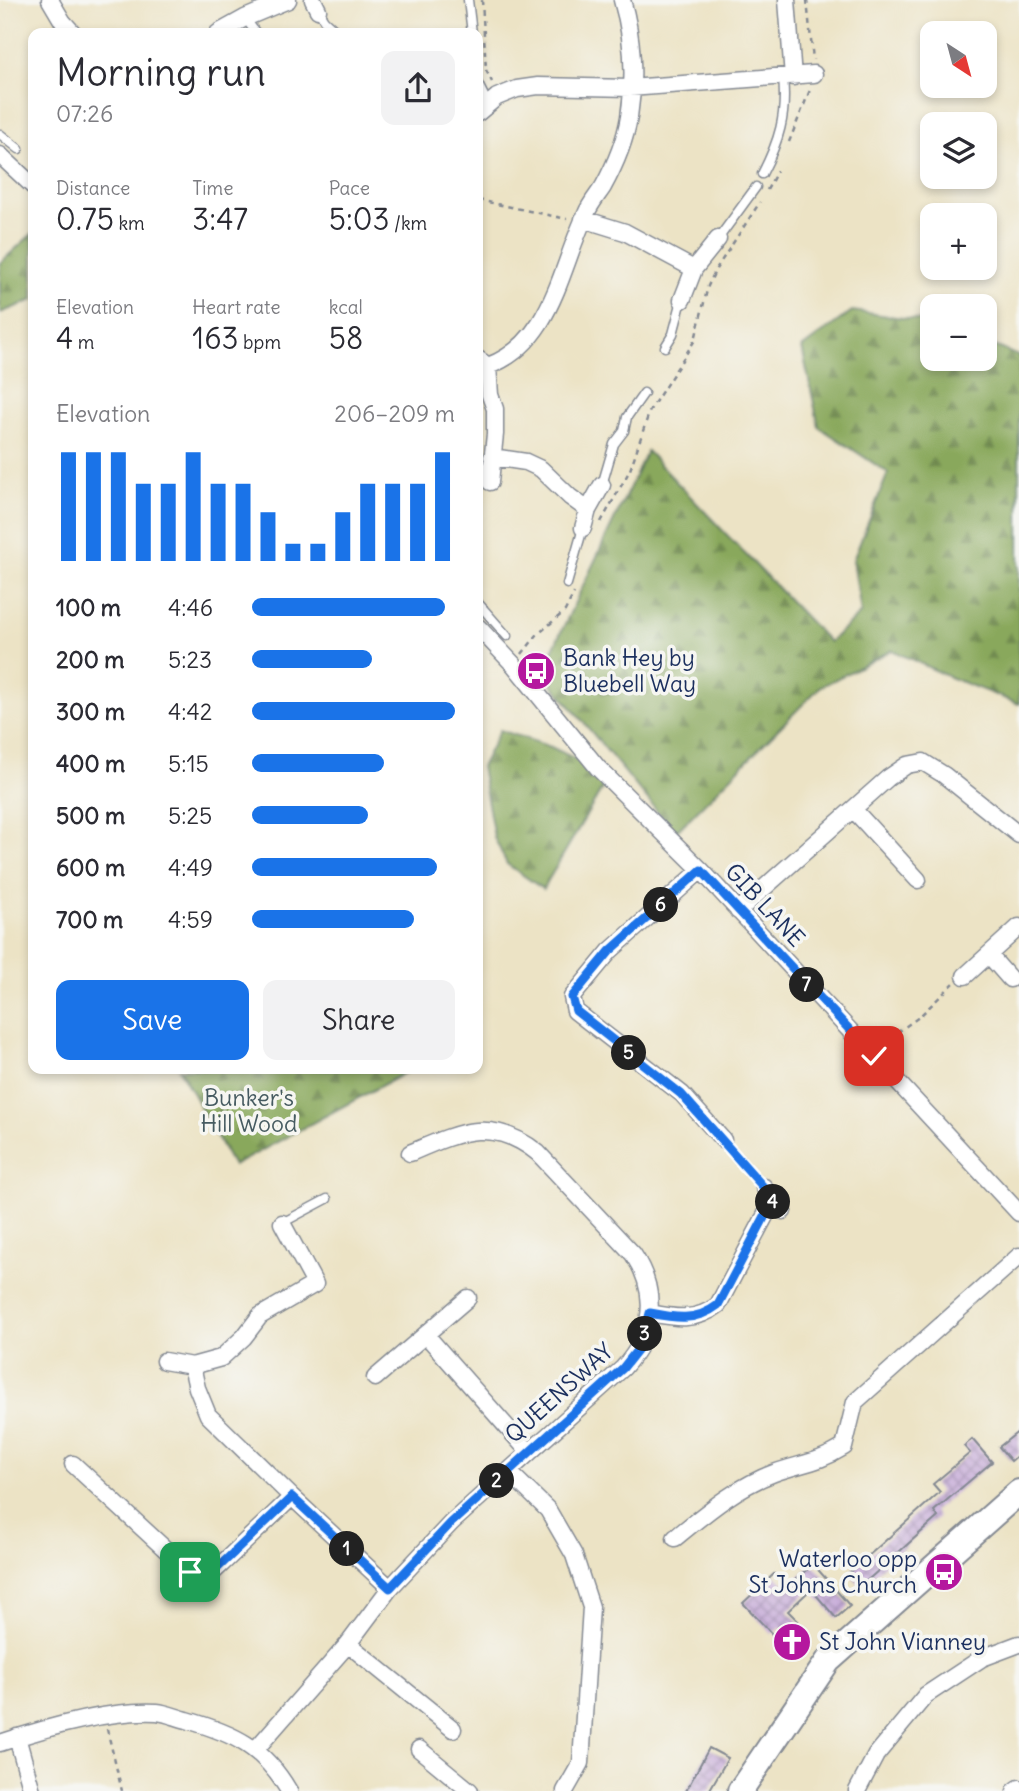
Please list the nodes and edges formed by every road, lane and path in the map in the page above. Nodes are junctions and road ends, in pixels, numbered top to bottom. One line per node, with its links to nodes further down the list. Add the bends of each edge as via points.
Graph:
1 (50, 0): 10 (street)
2 (288, 0): 9 (street)
3 (468, 0): 14 (lane)
4 (482, 0): 18 (path)
5 (622, 0): 17 (street, via 631,36)
6 (787, 0): 16 (street)
7 (807, 0): 15 (path)
8 (315, 5): 13 (lane)
9 (245, 18): 11 (street); 12 (lane)
10 (68, 28)
11 (227, 28)
12 (252, 28)
13 (333, 28)
14 (471, 28)
15 (814, 74): 16 (street); 21 (path)
16 (788, 78): 17 (street); 24 (lane, via 775,149)
17 (630, 88): 18 (street, via 538,86 517,89); 28 (street, via 621,149)
18 (489, 104)
19 (0, 134): 20 (lane)
20 (19, 149)
21 (786, 149)
22 (0, 155): 25 (street)
23 (778, 169): 39 (path, via 716,270 690,351 654,403 630,470)
24 (762, 174)
25 (28, 181)
26 (756, 187): 29 (lane)
27 (483, 201): 28 (path)
28 (583, 221): 30 (street, via 625,232); 33 (street, via 539,325 514,353)
29 (718, 239): 30 (street)
30 (694, 269): 31 (street)
31 (682, 300): 32 (lane)
32 (665, 347)
33 (483, 362): 35 (street, via 495,409)
34 (644, 393): 37 (lane, via 614,444)
35 (492, 457): 36 (street); 38 (street, via 541,469)
36 (490, 482)
37 (602, 485): 38 (street)
38 (588, 510): 39 (street)
39 (591, 527): 40 (lane)
40 (567, 584)
41 (578, 585): 45 (path, via 565,611 537,635)
42 (483, 609): 44 (lane)
43 (483, 632): 45 (street, GIB LANE)
44 (507, 636)
45 (514, 665): 48 (street, GIB LANE, via 598,768)
46 (853, 809): 47 (street, via 907,765 923,762); 49 (street); 50 (street)
47 (1019, 835)
48 (701, 870): 50 (street, GIB LANE); 56 (street, via 610,951 572,997 576,1011 681,1094)
49 (918, 880)
50 (738, 911): 55 (street, GIB LANE)
51 (1019, 926): 52 (street)
52 (989, 955): 53 (street); 54 (street)
53 (965, 976): 55 (path)
54 (1010, 979)
55 (874, 1056): 60 (street, GIB LANE)
56 (723, 1140): 59 (path)
57 (411, 1154): 64 (street, QUEENSWAY, via 475,1130 502,1131 526,1143 633,1254 649,1287)
58 (327, 1199): 61 (lane)
59 (774, 1199): 64 (street, via 718,1305 690,1318)
60 (1019, 1213)
61 (282, 1223): 67 (street, via 315,1284 260,1316 221,1358)
62 (1019, 1256): 74 (street, via 855,1402 844,1447 726,1497)
63 (468, 1298): 65 (street)
64 (650, 1313): 69 (street, QUEENSWAY, via 635,1354)
65 (426, 1335): 68 (street); 69 (street)
66 (164, 1361): 67 (street)
67 (192, 1366): 73 (street, via 208,1415)
68 (375, 1378)
69 (529, 1452): 71 (street, QUEENSWAY)
70 (73, 1464): 73 (street, via 190,1572 208,1577)
71 (508, 1471): 75 (street, QUEENSWAY); 88 (street, via 548,1510 575,1555 591,1607 580,1763)
72 (1019, 1492): 89 (main road, via 828,1661)
73 (292, 1497): 75 (street)
74 (675, 1538)
75 (390, 1588): 76 (street, QUEENSWAY)
76 (348, 1644): 79 (street); 82 (street, QUEENSWAY)
77 (1019, 1644): 90 (street, via 982,1658 926,1695 876,1755)
78 (103, 1716): 80 (street); 82 (street, via 158,1712 218,1729); 85 (path)
79 (453, 1729)
80 (17, 1737): 81 (street); 84 (street)
81 (0, 1742)
82 (256, 1749): 86 (street)
83 (419, 1749): 87 (street)
84 (32, 1791)
85 (122, 1791)
86 (289, 1791)
87 (470, 1791)
88 (565, 1791)
89 (740, 1791)
90 (857, 1791)

